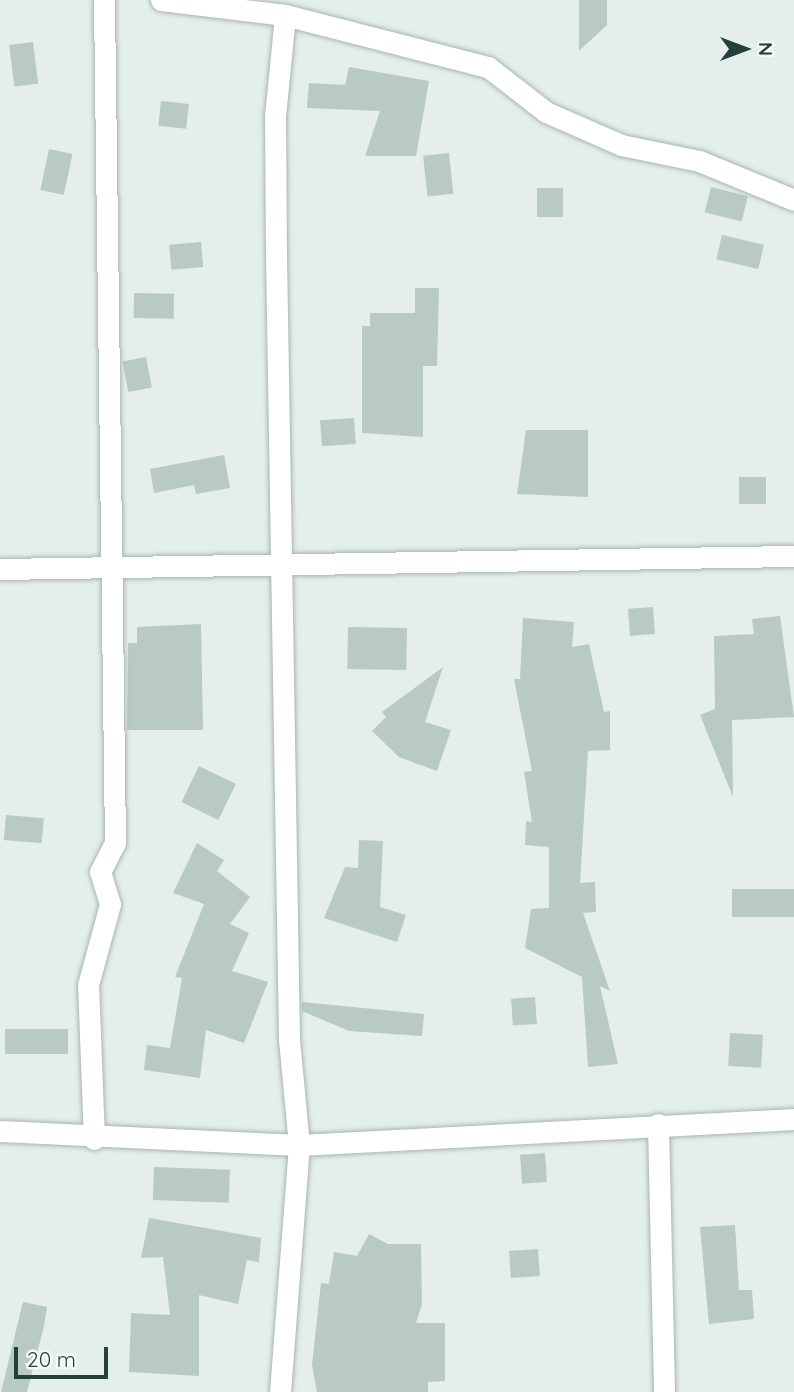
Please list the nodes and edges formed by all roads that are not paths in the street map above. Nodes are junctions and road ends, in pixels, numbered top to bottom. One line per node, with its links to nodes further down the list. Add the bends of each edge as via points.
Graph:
1 (104, 0): 7 (street)
2 (161, 0): 3 (street)
3 (285, 15): 4 (street, via 488,67 546,112 621,145 699,161); 6 (street, via 275,130)
4 (794, 200)
5 (794, 556): 6 (street)
6 (286, 564): 7 (street); 13 (street, via 289,1039)
7 (109, 567): 8 (street); 12 (street, via 115,843 100,872 110,904 88,985)
8 (0, 569)
9 (794, 1119): 10 (street)
10 (658, 1124): 13 (street); 15 (street)
11 (0, 1131): 12 (street)
12 (94, 1139): 13 (street)
13 (299, 1145): 14 (street)
14 (280, 1392)
15 (664, 1392)

